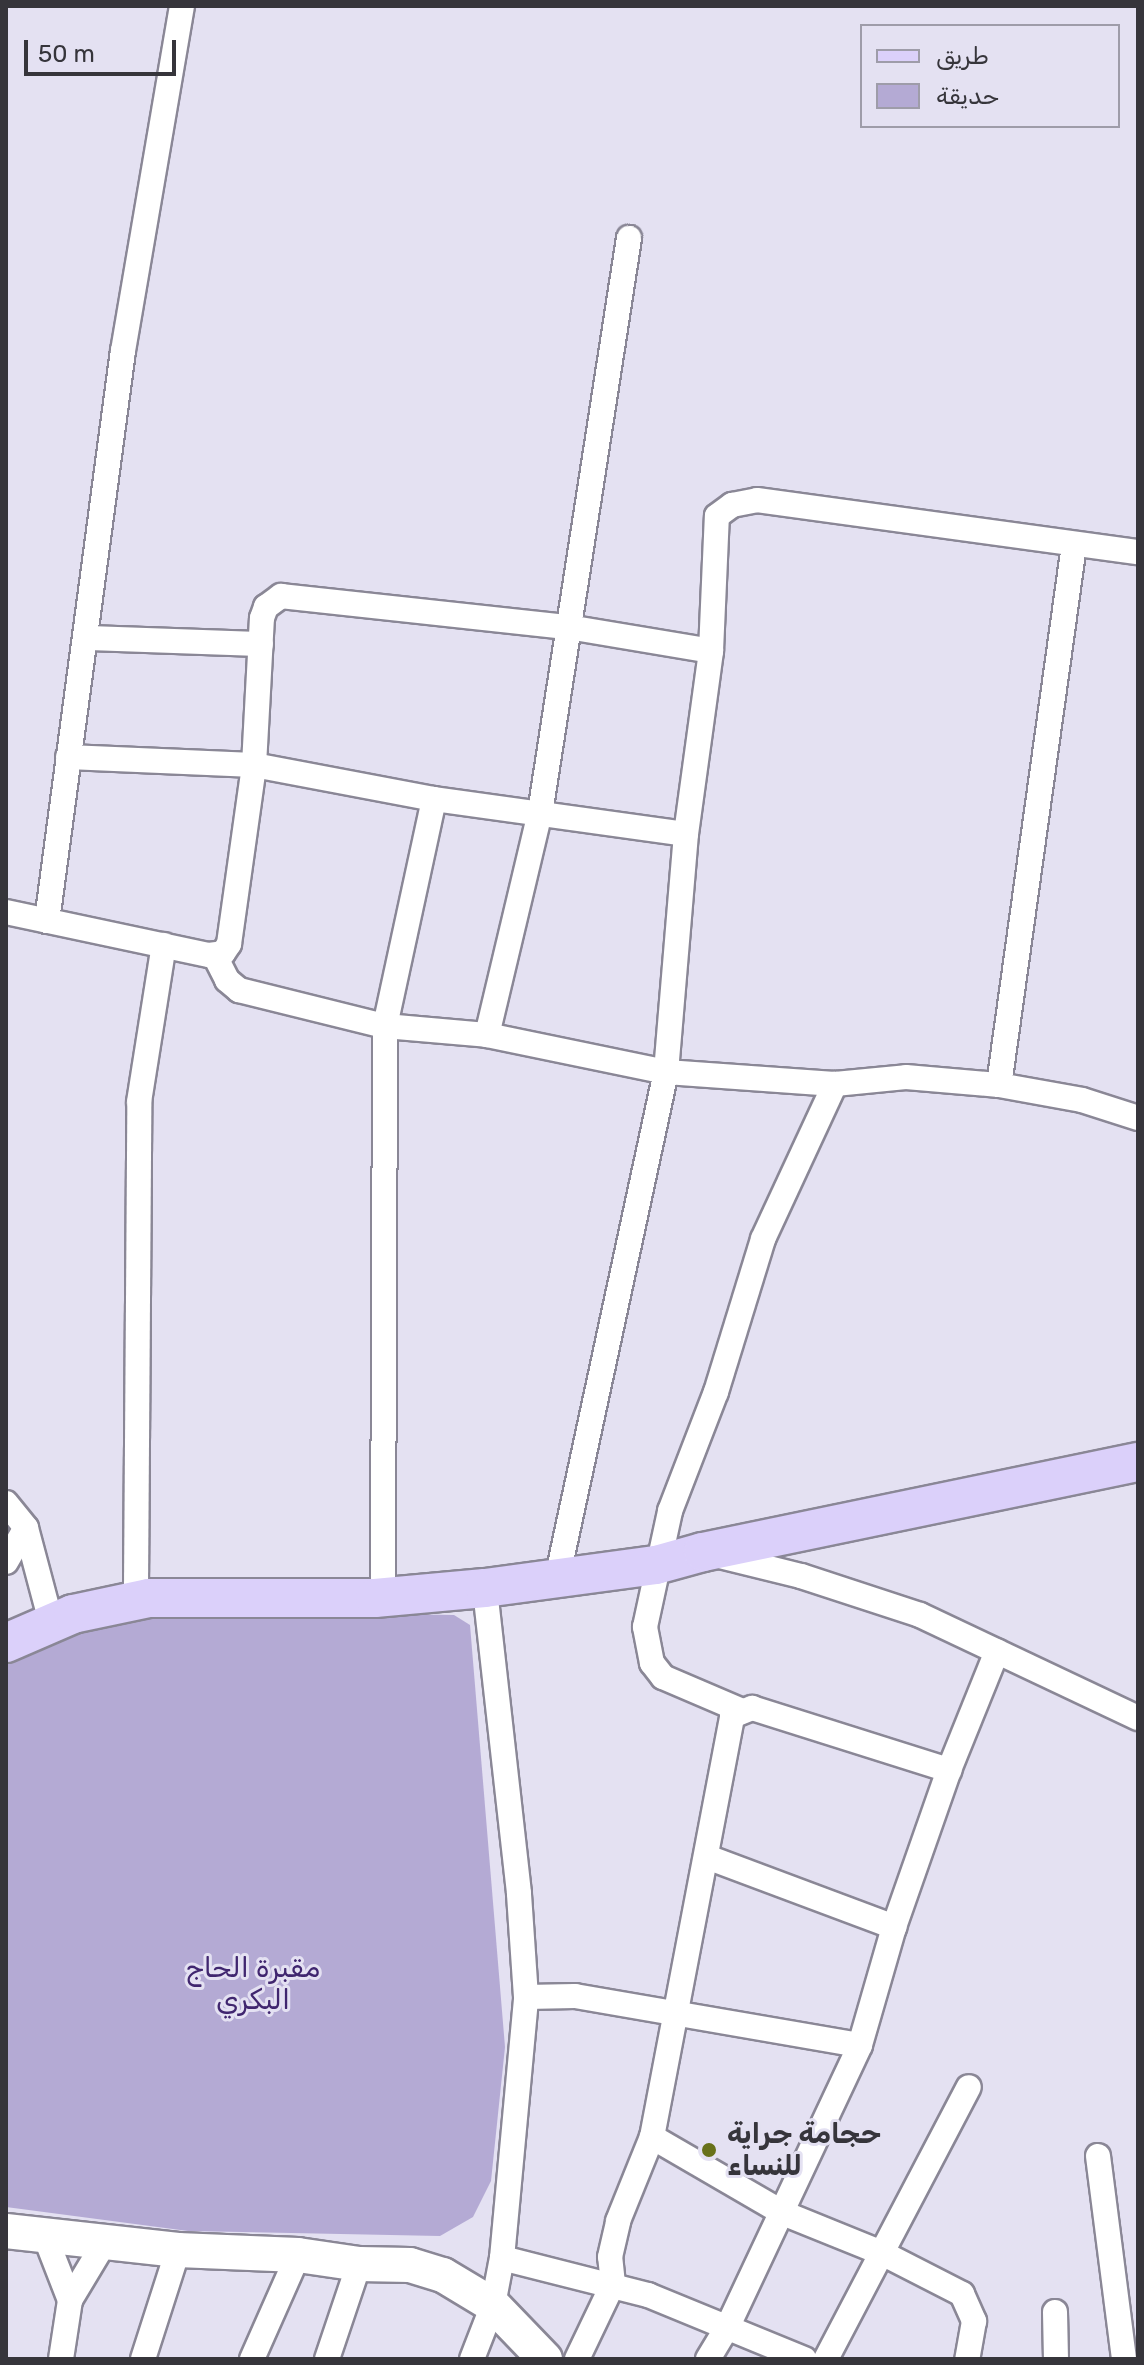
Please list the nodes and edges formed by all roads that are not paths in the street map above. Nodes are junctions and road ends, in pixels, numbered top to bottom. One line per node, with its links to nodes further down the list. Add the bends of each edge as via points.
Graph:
1 (182, 6): 6 (street, via 123,351)
2 (629, 238): 5 (street)
3 (1074, 545): 4 (street); 8 (street, via 771,502 739,502 714,520); 22 (street)
4 (1138, 552)
5 (568, 627): 7 (street, via 281,596 266,607); 8 (street); 12 (street)
6 (87, 638): 7 (street); 9 (street)
7 (261, 644): 10 (street)
8 (711, 651): 13 (street)
9 (68, 757): 10 (street); 15 (street)
10 (254, 765): 11 (street); 17 (street, via 229,944)
11 (434, 799): 12 (street); 18 (street)
12 (540, 813): 13 (street); 19 (street)
13 (686, 834): 20 (street)
14 (6, 912): 15 (street)
15 (47, 921): 16 (street)
16 (164, 945): 17 (street); 32 (street, via 139,1102 135,1188)
17 (215, 956): 18 (street, via 227,980 239,990)
18 (385, 1026): 19 (street); 31 (street)
19 (487, 1035): 20 (street)
20 (666, 1072): 21 (street); 30 (street)
21 (835, 1084): 22 (street, via 906,1077); 29 (street, via 763,1239)
22 (999, 1085): 23 (street, via 1082,1100)
23 (1138, 1118)
24 (1138, 1462): 27 (main road)
25 (6, 1503): 26 (street)
26 (26, 1528): 28 (street); 34 (street)
27 (703, 1552): 29 (main road); 37 (street, via 801,1576 920,1615)
28 (6, 1562)
29 (656, 1565): 30 (main road); 38 (street, via 645,1627 652,1663 677,1686)
30 (557, 1579): 33 (main road)
31 (383, 1581): 32 (main road); 33 (main road)
32 (136, 1586): 34 (main road)
33 (485, 1588): 36 (main road, via 375,1598 149,1598 73,1614); 43 (street)
34 (47, 1607): 35 (main road)
35 (6, 1624)
36 (6, 1643)
37 (997, 1651): 39 (street); 40 (street)
38 (740, 1710): 40 (street, via 752,1708); 41 (street, via 732,1716)
39 (1138, 1718)
40 (949, 1770): 42 (street)
41 (707, 1857): 42 (street); 44 (street)
42 (894, 1927): 45 (street)
43 (526, 1997): 44 (street, via 575,1996); 56 (street)
44 (677, 2016): 45 (street); 47 (street)
45 (860, 2045): 49 (street)
46 (969, 2087): 54 (street)
47 (652, 2137): 49 (street); 58 (street, via 618,2221 610,2257)
48 (1098, 2156): 75 (street)
49 (783, 2213): 54 (street); 62 (street)
50 (7, 2235): 51 (street)
51 (45, 2236): 52 (street); 59 (street)
52 (106, 2240): 53 (street); 59 (street)
53 (178, 2250): 55 (street); 65 (street)
54 (882, 2253): 72 (street); 73 (street, via 962,2294 974,2321)
55 (298, 2255): 57 (street); 66 (street)
56 (502, 2258): 58 (street); 60 (street)
57 (359, 2264): 60 (street, via 410,2265 454,2281); 67 (street)
58 (613, 2284): 62 (street); 69 (street)
59 (70, 2300): 64 (street)
60 (493, 2305): 63 (street); 68 (street)
61 (1055, 2312): 74 (street)
62 (728, 2326): 70 (street); 71 (street)
63 (535, 2355)
64 (61, 2359)
65 (143, 2359)
66 (252, 2359)
67 (327, 2359)
68 (472, 2359)
69 (577, 2359)
70 (708, 2359)
71 (804, 2359)
72 (826, 2359)
73 (967, 2359)
74 (1056, 2359)
75 (1124, 2359)

